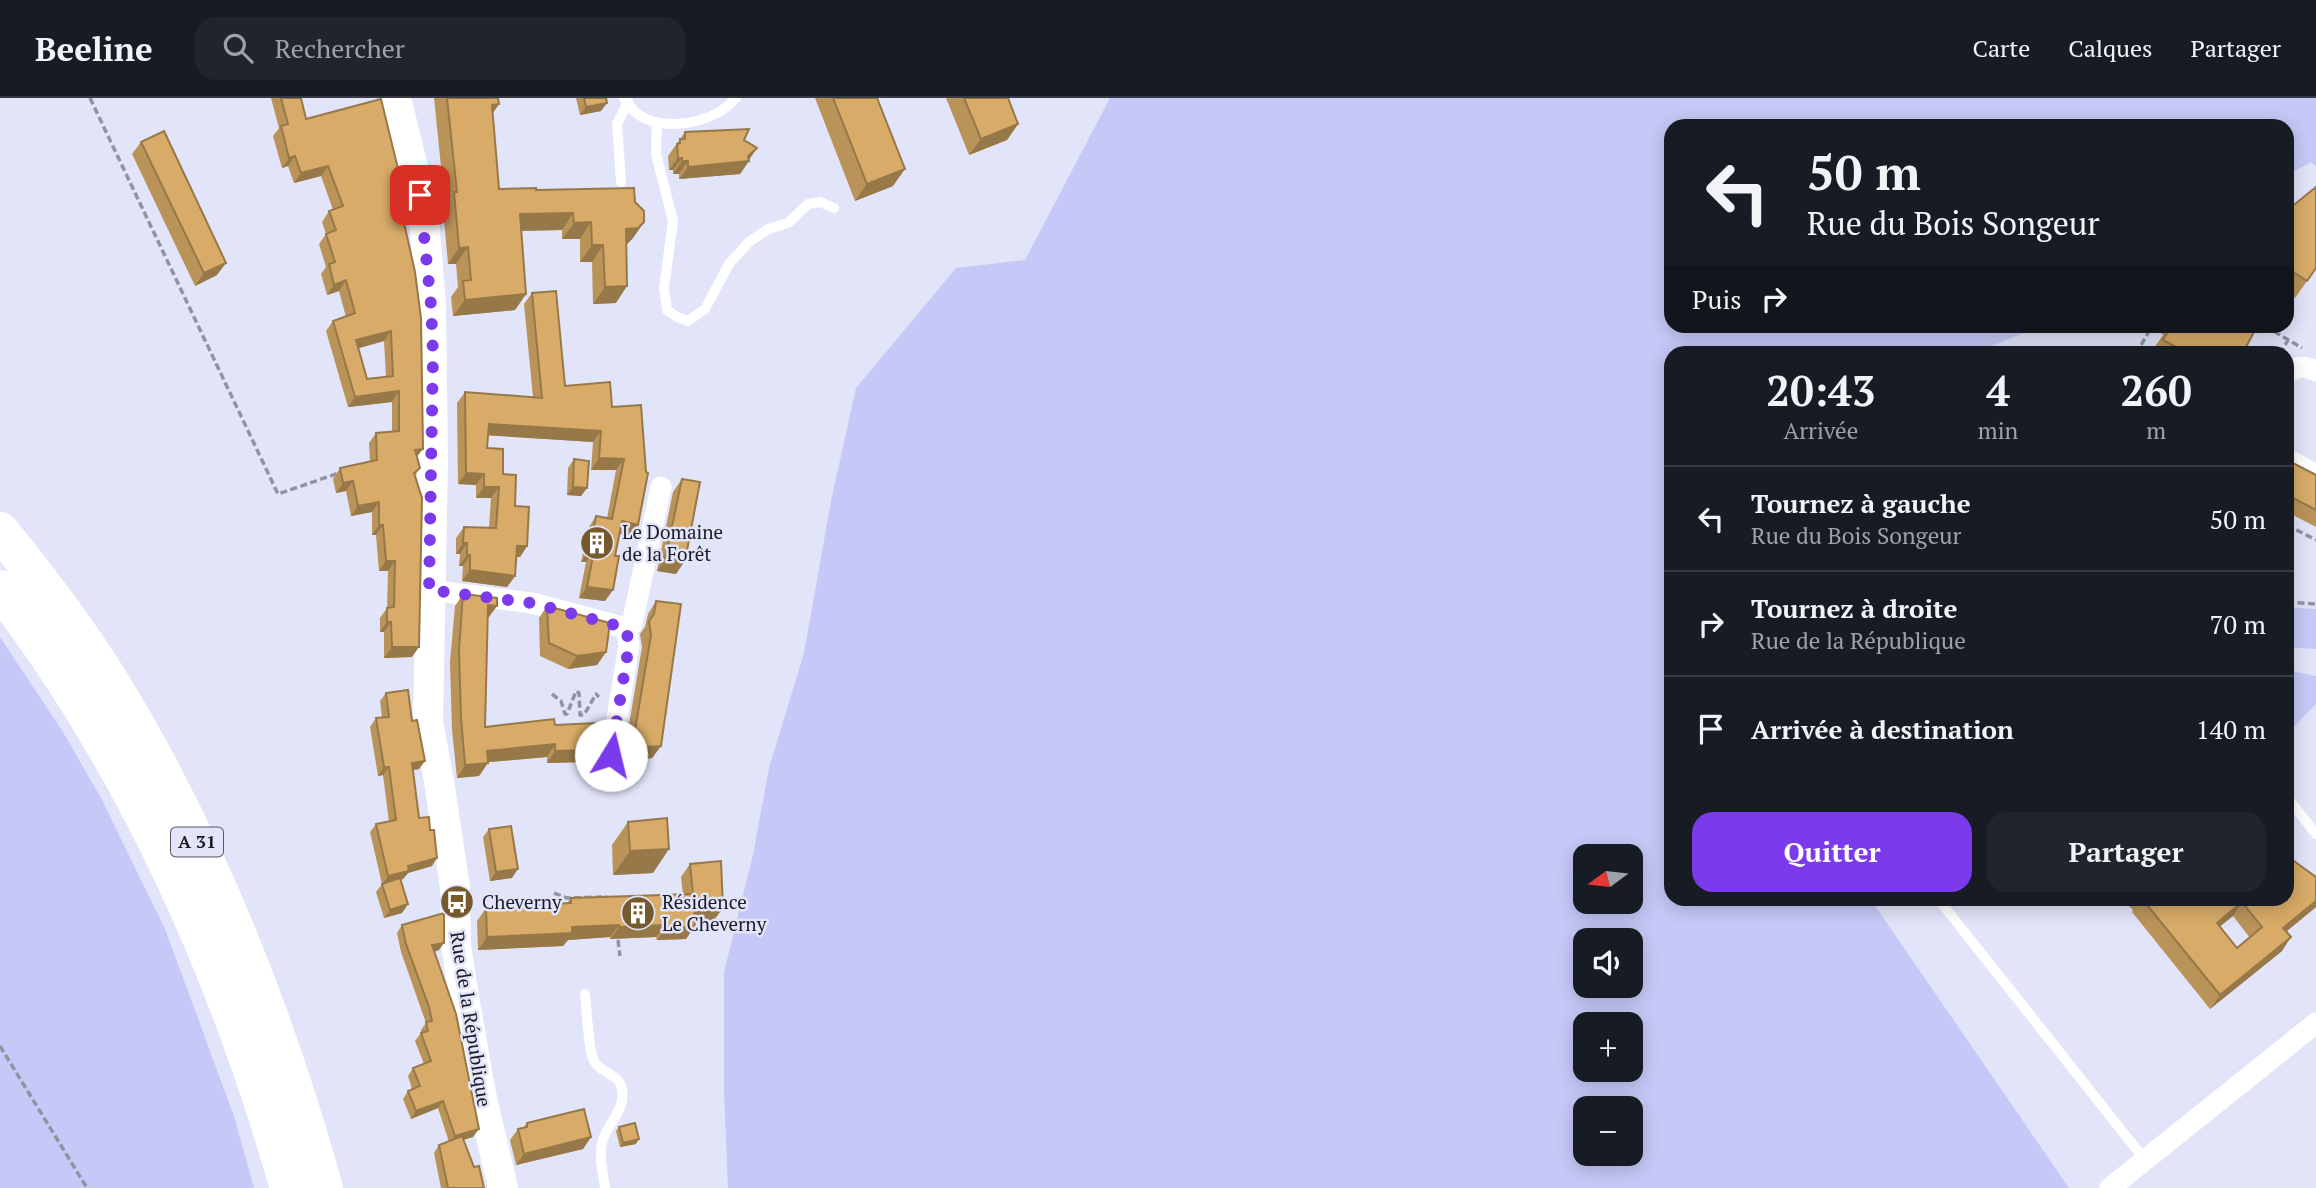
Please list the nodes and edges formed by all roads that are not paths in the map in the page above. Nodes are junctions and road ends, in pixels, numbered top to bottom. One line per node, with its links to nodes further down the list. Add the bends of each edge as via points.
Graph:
1 (396, 98): 14 (street, Rue de la République, via 423,208 431,305)
2 (736, 98): 4 (lane, via 704,118 682,124)
3 (626, 100): 4 (lane, via 635,112); 5 (lane, via 617,124)
4 (657, 121): 6 (lane, via 656,155 673,221 664,288 667,310 677,317 688,321 705,309 729,264 749,242 788,223 808,204 820,202)
5 (621, 182)
6 (834, 208)
7 (2294, 368): 8 (street)
8 (2316, 371)
9 (2294, 463): 10 (street)
10 (2316, 475)
11 (661, 487): 15 (street, via 632,624)
12 (0, 531): 24 (highway, A 31, via 80,636 169,784 216,883 260,994)
13 (0, 589): 23 (highway, A 31, via 82,706 166,862 210,960)
14 (429, 590): 15 (street, via 532,603); 25 (street, Rue de la République, via 428,722 457,902 457,953 481,1094)
15 (626, 628): 16 (street, via 629,645)
16 (611, 755)
17 (2294, 806): 18 (lane)
18 (2316, 834)
19 (1944, 906): 22 (lane)
20 (585, 994): 26 (lane, via 594,1061 618,1078 623,1090 600,1156)
21 (2316, 1023): 22 (street)
22 (2145, 1160): 27 (street)
23 (289, 1188)
24 (324, 1188)
25 (503, 1188)
26 (605, 1188)
27 (2110, 1188)

